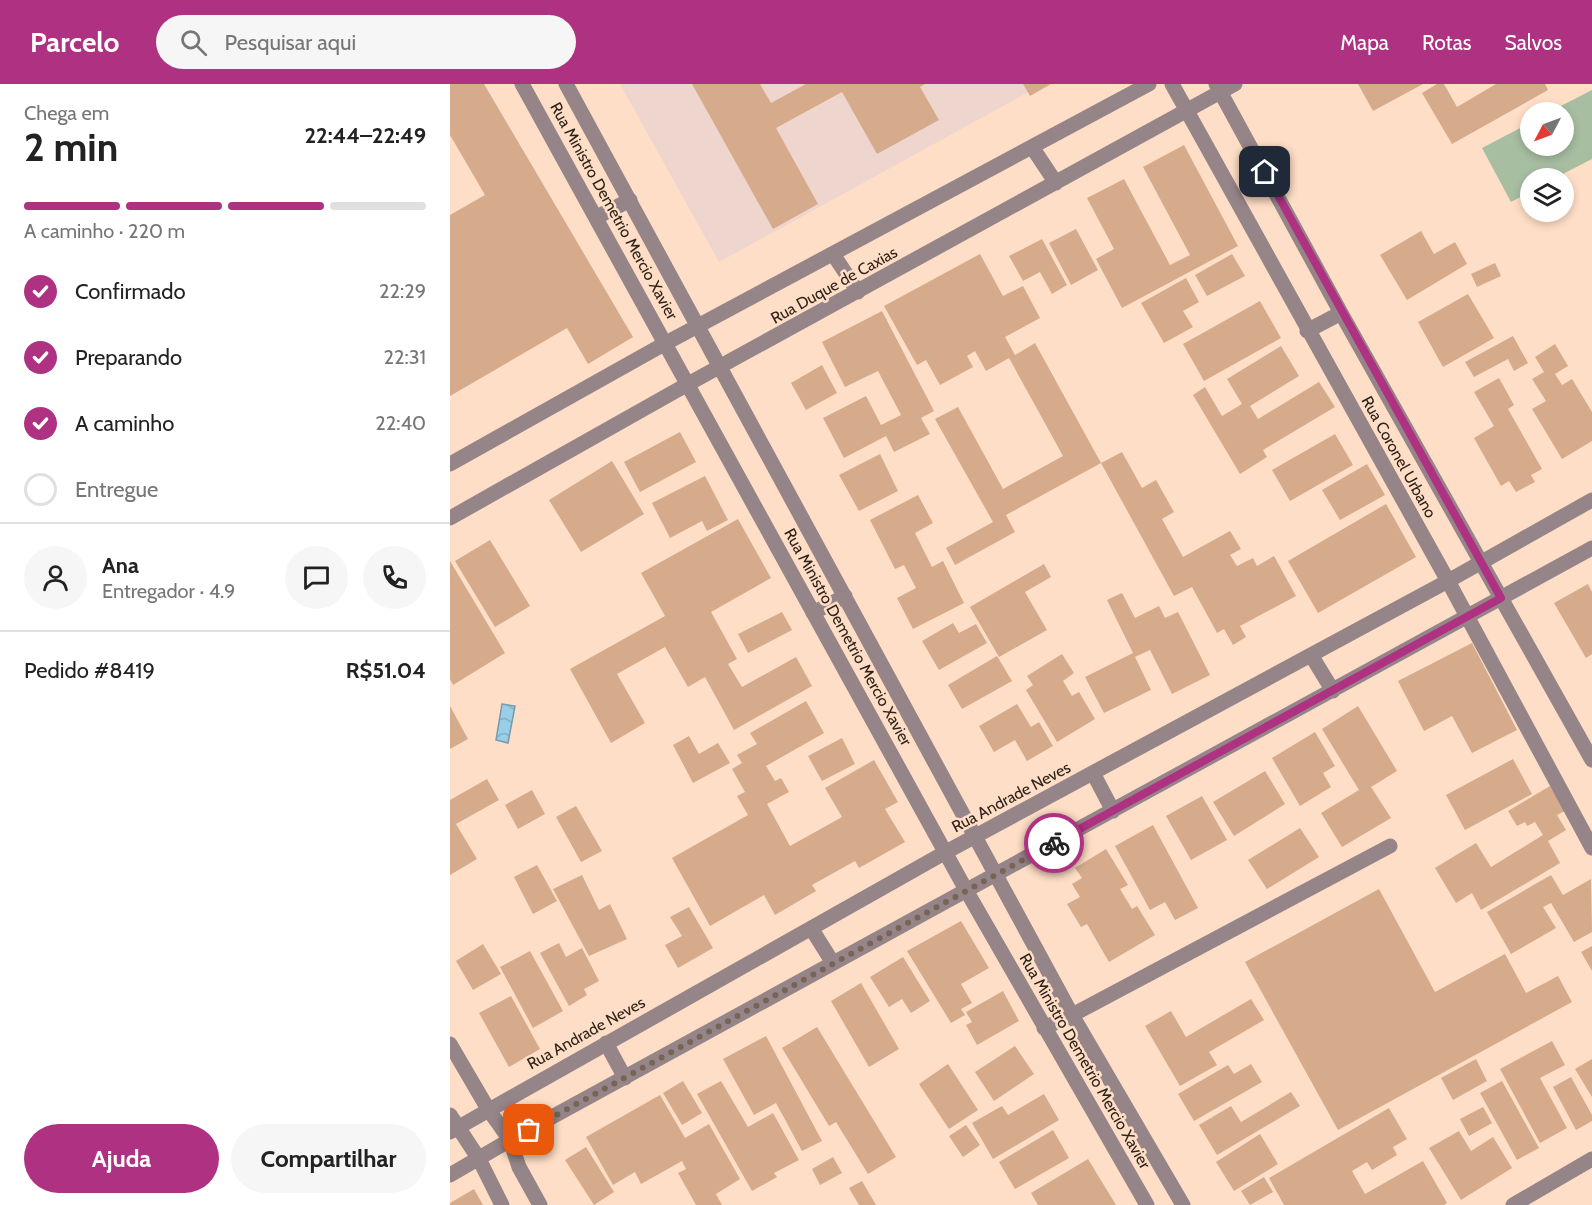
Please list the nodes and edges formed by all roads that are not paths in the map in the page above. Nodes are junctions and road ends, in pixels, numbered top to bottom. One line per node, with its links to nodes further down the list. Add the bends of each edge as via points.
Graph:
1 (522, 84): 11 (street, Rua Ministro Demetrio Mercio Xavier)
2 (566, 84): 10 (street, Rua Ministro Demetrio Mercio Xavier)
3 (1149, 84): 8 (street, Rua Duque de Caxias)
4 (1172, 84): 7 (street, Rua Coronel Urbano)
5 (1236, 84): 6 (street, Rua Duque de Caxias)
6 (1219, 88): 7 (street, Rua Duque de Caxias); 14 (street, Rua Coronel Urbano)
7 (1187, 111): 9 (street, Rua Duque de Caxias); 16 (street, Rua Coronel Urbano)
8 (1032, 147): 9 (street); 12 (street, Rua Duque de Caxias)
9 (1056, 183): 13 (street, Rua Duque de Caxias)
10 (630, 200): 11 (street); 15 (street, Rua Ministro Demetrio Mercio Xavier)
11 (597, 217): 17 (street, Rua Ministro Demetrio Mercio Xavier)
12 (833, 254): 13 (street); 15 (street, Rua Duque de Caxias)
13 (858, 292): 18 (street, Rua Duque de Caxias)
14 (1341, 313): 16 (street); 24 (street, Rua Coronel Urbano)
15 (698, 326): 17 (street, Rua Duque de Caxias); 18 (street, Rua Ministro Demetrio Mercio Xavier)
16 (1307, 331): 25 (street, Rua Coronel Urbano)
17 (666, 343): 19 (street, Rua Ministro Demetrio Mercio Xavier); 20 (street, Rua Duque de Caxias)
18 (720, 368): 19 (street, Rua Duque de Caxias); 26 (street, Rua Ministro Demetrio Mercio Xavier)
19 (688, 384): 22 (street, Rua Duque de Caxias); 28 (street, Rua Ministro Demetrio Mercio Xavier)
20 (450, 464)
21 (1592, 500): 24 (street, Rua Andrade Neves)
22 (450, 518)
23 (1592, 548): 27 (street)
24 (1481, 563): 25 (street, Rua Andrade Neves); 27 (street, Rua Coronel Urbano)
25 (1448, 581): 29 (street, Rua Coronel Urbano); 30 (street, Rua Andrade Neves)
26 (845, 597): 28 (street); 35 (street, Rua Ministro Demetrio Mercio Xavier)
27 (1501, 598): 29 (street); 32 (street, Rua Coronel Urbano)
28 (813, 613): 38 (street, Rua Ministro Demetrio Mercio Xavier)
29 (1467, 618): 31 (street); 37 (street, Rua Coronel Urbano)
30 (1311, 655): 31 (street); 33 (street, Rua Andrade Neves)
31 (1333, 691): 34 (street)
32 (1592, 760)
33 (1094, 772): 34 (street); 35 (street, Rua Andrade Neves)
34 (1113, 811): 39 (street)
35 (974, 837): 38 (street, Rua Andrade Neves); 39 (street, Rua Ministro Demetrio Mercio Xavier)
36 (1390, 846): 43 (street)
37 (1592, 848)
38 (946, 852): 40 (street, Rua Ministro Demetrio Mercio Xavier); 41 (street, Rua Andrade Neves)
39 (996, 875): 40 (street); 43 (street, Rua Ministro Demetrio Mercio Xavier)
40 (966, 890): 42 (street); 44 (street, Rua Ministro Demetrio Mercio Xavier)
41 (811, 928): 42 (street); 45 (street, Rua Andrade Neves)
42 (834, 963): 47 (street)
43 (1072, 1016): 44 (street); 57 (street, Rua Ministro Demetrio Mercio Xavier)
44 (1044, 1028): 56 (street, Rua Ministro Demetrio Mercio Xavier)
45 (606, 1043): 47 (street); 48 (street, Rua Andrade Neves)
46 (450, 1044): 48 (street)
47 (625, 1078): 50 (street)
48 (488, 1109): 49 (street, Rua Andrade Neves); 50 (street)
49 (452, 1125): 51 (street)
50 (510, 1140): 51 (street); 55 (street, via 519,1167)
51 (479, 1159): 53 (street); 54 (street)
52 (1592, 1160): 58 (street)
53 (450, 1175)
54 (502, 1205)
55 (540, 1205)
56 (1147, 1205)
57 (1183, 1205)
58 (1513, 1205)

